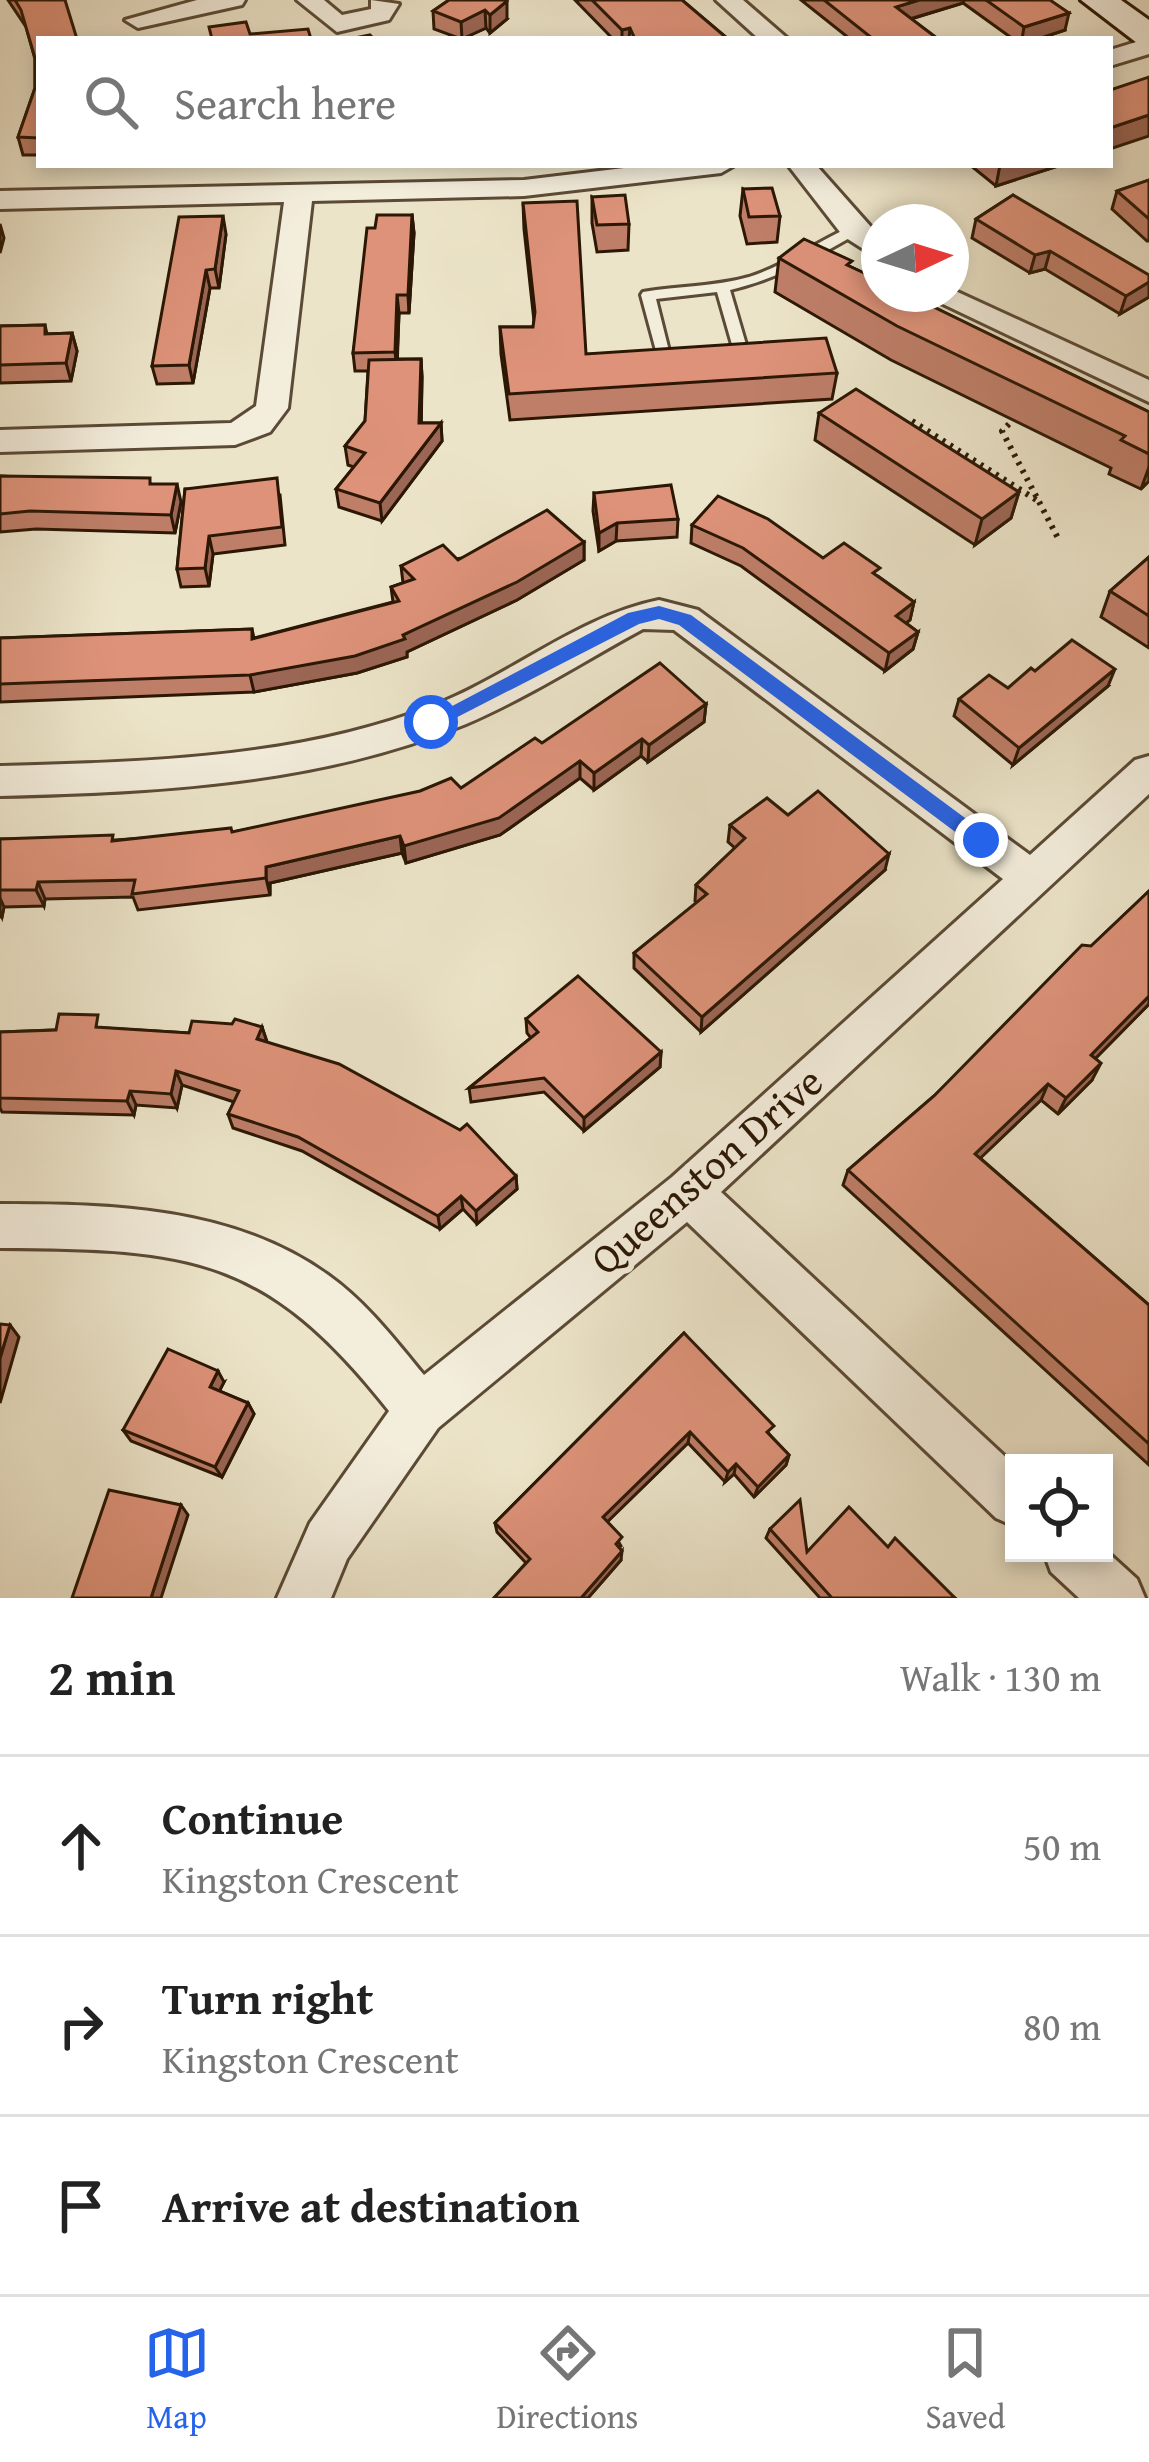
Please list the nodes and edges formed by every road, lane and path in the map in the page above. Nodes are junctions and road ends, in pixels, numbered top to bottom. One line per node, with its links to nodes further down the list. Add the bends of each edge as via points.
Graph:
1 (233, 0): 6 (street)
2 (309, 0): 3 (street, via 337,24 380,15)
3 (383, 0)
4 (728, 0): 7 (street)
5 (1098, 0): 8 (street)
6 (135, 20)
7 (771, 36)
8 (1149, 36)
9 (1149, 46): 10 (street)
10 (1113, 57)
11 (695, 168): 13 (street, via 524,188)
12 (804, 168): 15 (street)
13 (299, 194): 14 (street, via 129,182); 24 (street, via 272,408 259,424 235,434)
14 (0, 200)
15 (853, 230): 16 (street); 17 (lane, via 776,276)
16 (861, 236)
17 (723, 289): 19 (lane); 20 (lane, via 648,295)
18 (969, 309): 21 (street)
19 (740, 348)
20 (663, 355)
21 (1149, 392)
22 (913, 421): 25 (path)
23 (1010, 424): 25 (path, via 1002,431)
24 (0, 441)
25 (1038, 501): 26 (path)
26 (1059, 540)
27 (1149, 771): 29 (street, Queenston Drive)
28 (0, 781): 29 (street, via 196,776 296,762 431,722 634,618 659,613 685,620)
29 (1032, 878): 30 (street, Queenston Drive)
30 (688, 1192): 32 (street, Queenston Drive); 33 (street)
31 (0, 1226): 32 (street, via 114,1226 199,1240 280,1271 346,1321)
32 (420, 1410): 35 (street, Queenston Drive, via 328,1541)
33 (1005, 1491)
34 (1080, 1562): 36 (street)
35 (304, 1598)
36 (1118, 1598)

